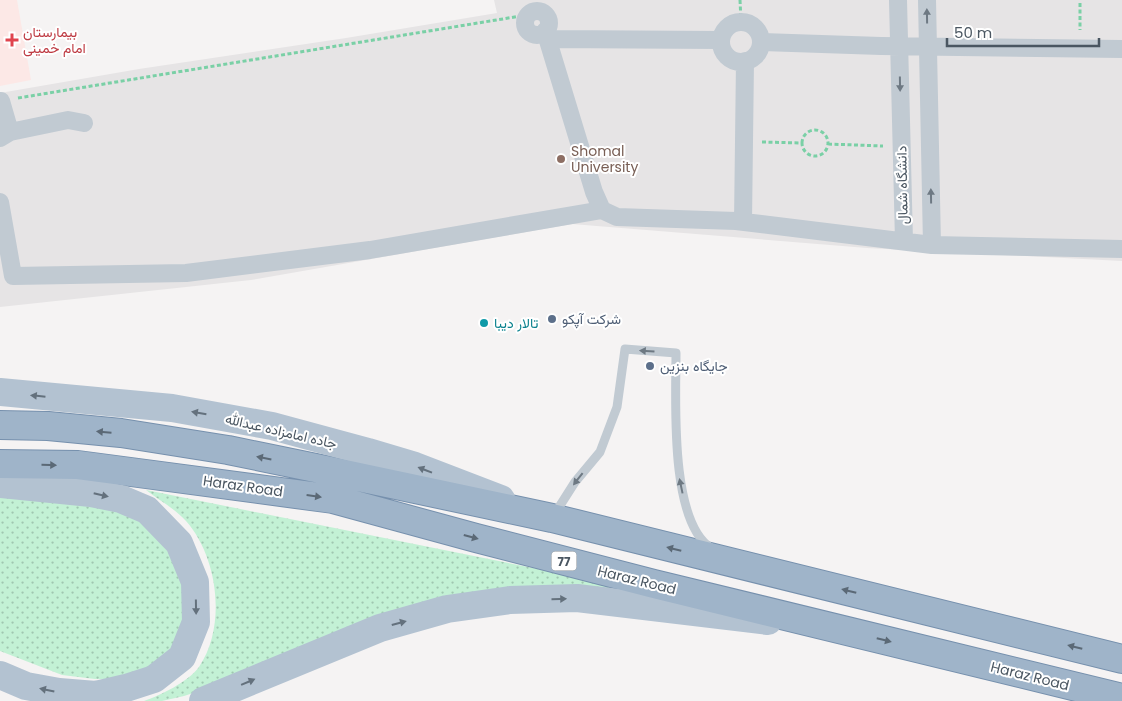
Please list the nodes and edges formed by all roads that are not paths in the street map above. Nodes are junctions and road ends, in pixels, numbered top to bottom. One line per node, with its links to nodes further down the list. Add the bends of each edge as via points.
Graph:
1 (898, 0): 7 (street, دانشگاه شمال)
2 (926, 0): 8 (street, one-way to 2)
3 (535, 8): 4 (street, via 549,21)
4 (546, 35): 5 (street); 15 (street)
5 (721, 40): 6 (street, via 730,25 740,21 753,25); 10 (street, via 728,57)
6 (762, 42): 7 (street); 10 (street, via 757,54)
7 (899, 47): 8 (street); 17 (street, دانشگاه شمال, one-way to 17)
8 (928, 47): 9 (street); 18 (street, one-way to 8)
9 (1122, 49)
10 (745, 61): 16 (street)
11 (1, 101): 13 (street)
12 (84, 123): 13 (street, via 68,120)
13 (5, 135)
14 (0, 202): 20 (street)
15 (602, 210): 16 (street, via 617,217); 20 (street, via 370,250 186,272)
16 (743, 222): 17 (street)
17 (904, 241): 18 (street, دانشگاه شمال)
18 (932, 245): 19 (street, دانشگاه شمال)
19 (1122, 249)
20 (7, 276)
21 (0, 392): 25 (main road, جاده امامزاده عبدالله, one-way to 21, via 415,466 272,426 172,408)
22 (0, 425): 25 (highway, one-way to 22, via 228,450 121,433)
23 (0, 464): 27 (highway, Haraz Road / 77, one-way to 27, via 78,465 333,499)
24 (0, 484): 29 (main road, one-way to 29, via 91,492 121,499 147,510 179,543 195,582 196,622 182,657 154,679 126,688 96,695 59,692 26,686)
25 (552, 518): 26 (highway, one-way to 25); 26 (lane, one-way to 25, via 707,546 695,528 680,485 675,439 676,352 625,349 617,407 600,452 575,482)
26 (737, 564): 28 (highway, one-way to 26)
27 (844, 631): 30 (highway, Haraz Road / 77, one-way to 30); 31 (main road, one-way to 27, via 380,628 447,610 510,600 577,598)
28 (1122, 659)
29 (0, 675)
30 (1122, 698)
31 (203, 701)

